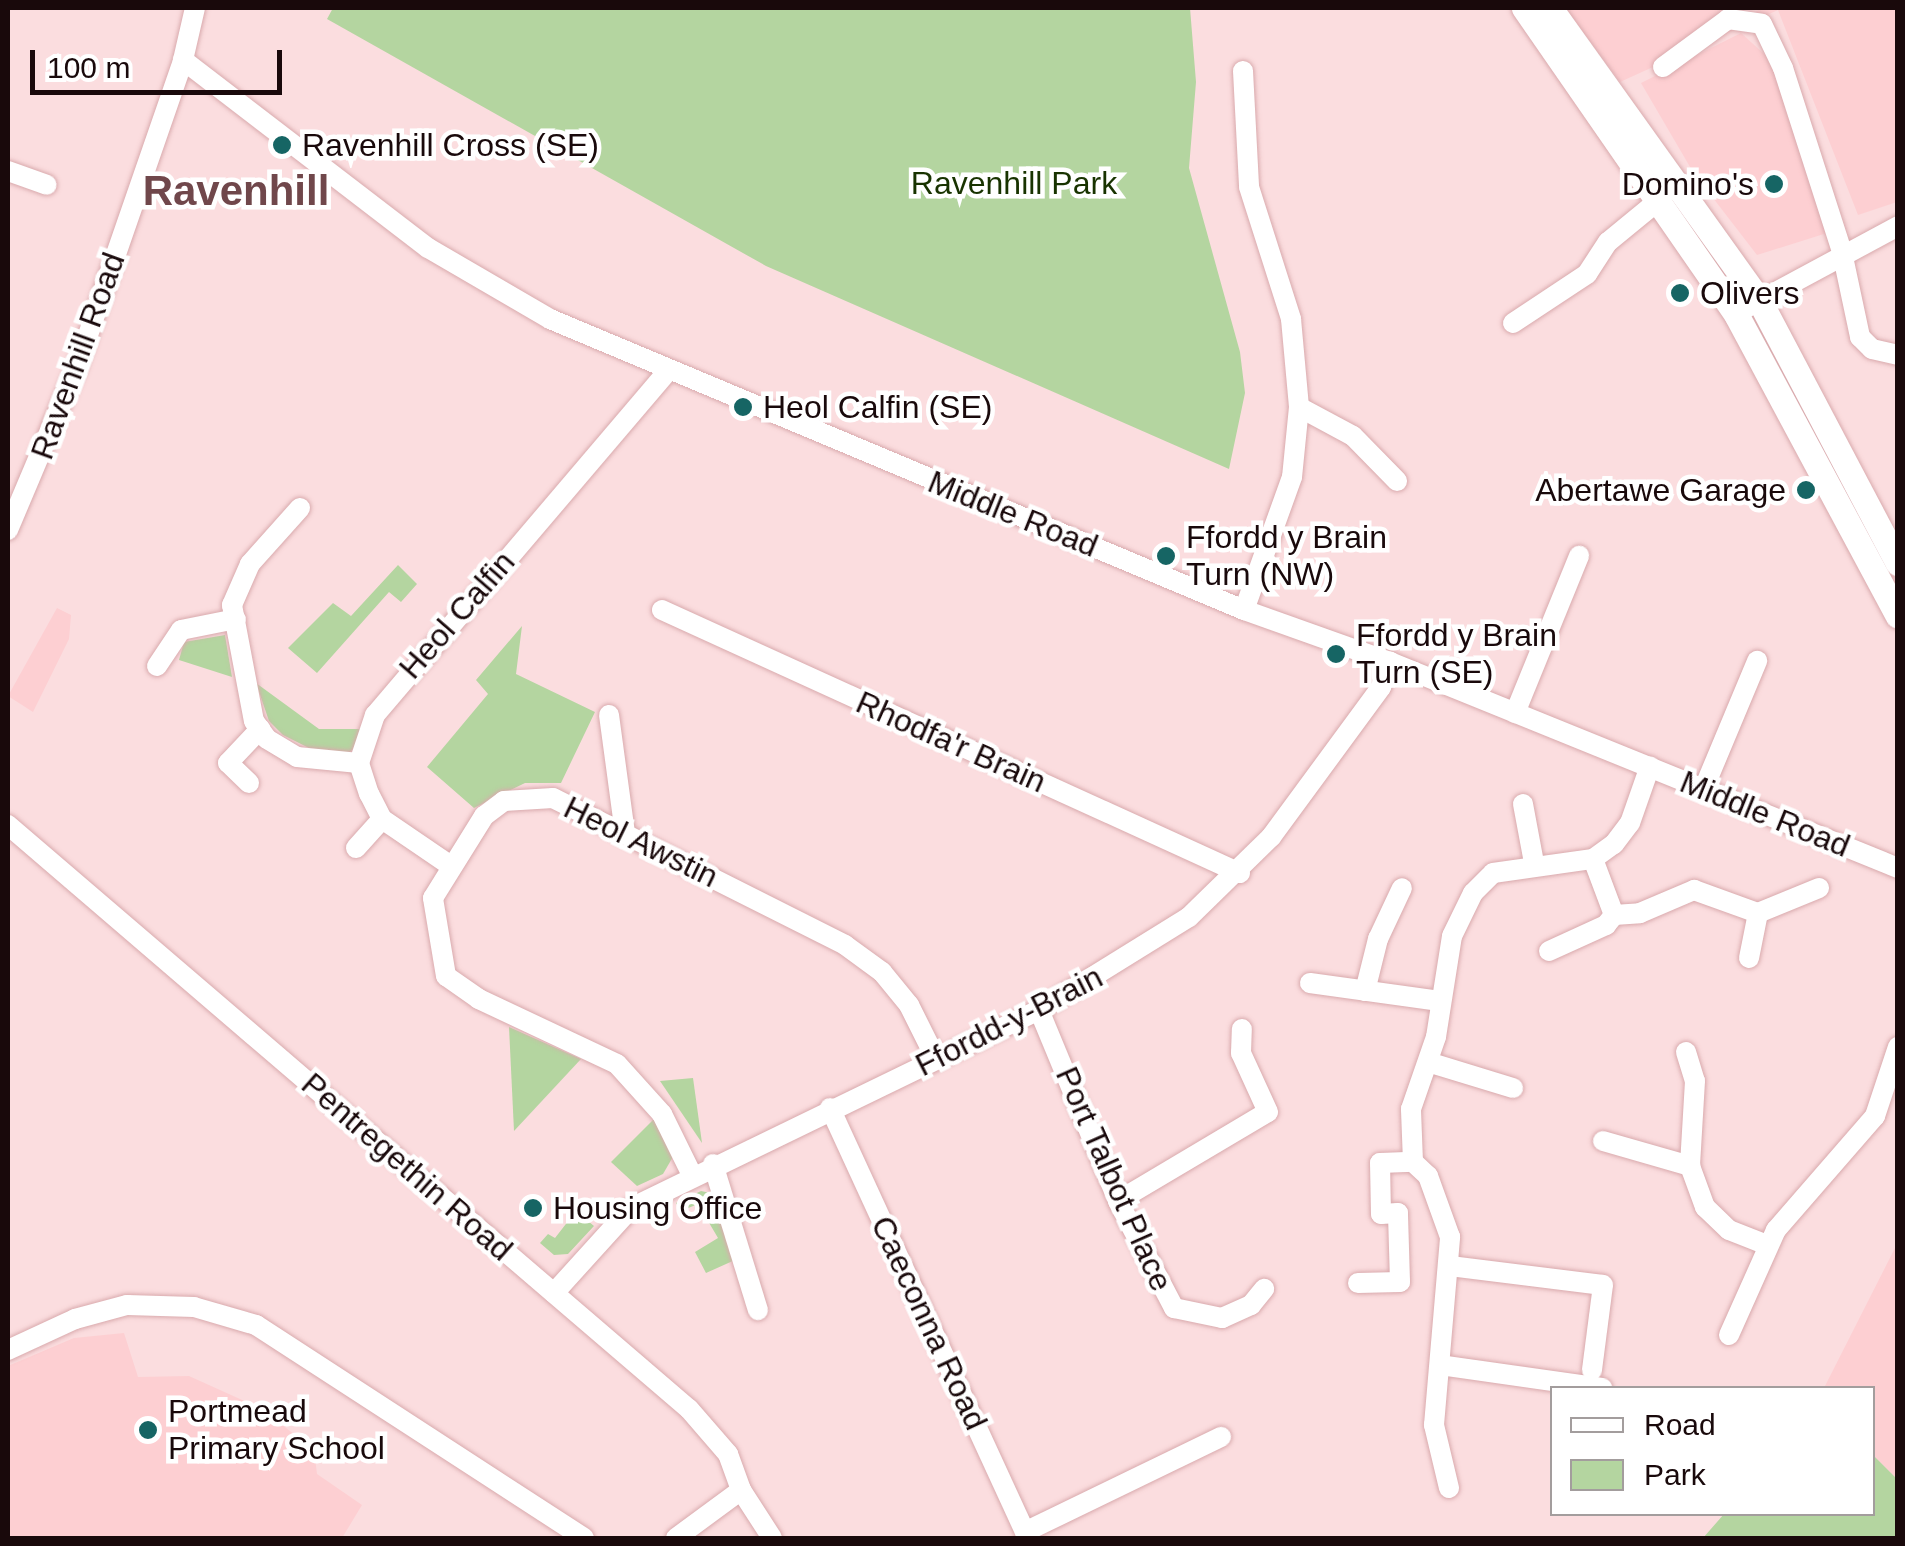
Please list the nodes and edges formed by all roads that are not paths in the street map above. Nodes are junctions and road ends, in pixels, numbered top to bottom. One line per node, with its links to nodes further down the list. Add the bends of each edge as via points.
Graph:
1 (1524, 8): 9 (main road)
2 (1550, 8): 12 (main road)
3 (192, 9): 4 (street, Ravenhill Road)
4 (183, 60): 16 (street, Middle Road, via 428,248 550,319); 20 (street, Ravenhill Road, via 58,418)
5 (1663, 67): 11 (street, via 1728,18 1762,24 1783,68)
6 (1242, 71): 17 (street, via 1249,186 1291,320)
7 (8, 171): 8 (street)
8 (47, 186)
9 (1658, 200): 13 (main road); 14 (street, via 1608,242 1587,274)
10 (1898, 226): 11 (street)
11 (1842, 252): 12 (street); 15 (street, via 1860,338 1872,349)
12 (1758, 298): 13 (street); 22 (main road)
13 (1737, 316): 25 (main road)
14 (1512, 323)
15 (1898, 355)
16 (669, 370): 24 (street, Middle Road); 33 (street, Heol Calfin, via 390,692)
17 (1298, 407): 18 (street, via 1354,436); 24 (street, via 1292,476)
18 (1397, 481)
19 (300, 508): 26 (street, via 250,564 232,605)
20 (8, 530)
21 (1578, 556): 30 (street)
22 (1898, 563)
23 (662, 610): 46 (street, Rhodfa'r Brain)
24 (1244, 610): 28 (street, Middle Road)
25 (1898, 616)
26 (236, 620): 29 (street, via 181,630); 31 (street)
27 (1757, 661): 36 (street)
28 (1390, 662): 30 (street, Middle Road); 46 (street, Ffordd-y-Brain, via 1382,686)
29 (157, 666)
30 (1515, 713): 34 (street, Middle Road)
31 (260, 728): 33 (street, via 297,757); 35 (street, via 228,762)
32 (587, 737): 40 (street, via 610,725)
33 (359, 763): 38 (street)
34 (1650, 766): 36 (street, Middle Road); 42 (street, via 1630,823)
35 (249, 783)
36 (1704, 788): 45 (street, Middle Road)
37 (1523, 804): 43 (street)
38 (382, 819): 41 (street); 44 (street)
39 (8, 825): 74 (street, Pentregethin Road)
40 (625, 833): 44 (street, Heol Awstin, via 531,794 504,801 484,816); 60 (street, Heol Awstin, via 844,944 882,972 909,1005)
41 (356, 848)
42 (1593, 859): 43 (street); 50 (street)
43 (1534, 862): 55 (street, via 1493,873 1473,893 1452,936)
44 (451, 866): 68 (street, Heol Awstin, via 433,898 446,976 479,999 617,1064 662,1114)
45 (1898, 868)
46 (1240, 873): 56 (street, Ffordd-y-Brain, via 1145,948)
47 (1402, 888): 54 (street, via 1378,940)
48 (1818, 888): 49 (street)
49 (1758, 913): 50 (street, via 1694,890 1640,913); 52 (street)
50 (1614, 915): 51 (street)
51 (1549, 951)
52 (1749, 958)
53 (1310, 983): 54 (street)
54 (1366, 991): 55 (street)
55 (1440, 1002): 61 (street)
56 (1040, 1010): 60 (street, Ffordd-y-Brain); 69 (street, Port Talbot Place)
57 (1242, 1029): 69 (street, via 1242,1053 1268,1112)
58 (1898, 1047): 70 (street, via 1875,1116)
59 (1686, 1052): 67 (street, via 1696,1108)
60 (936, 1060): 63 (street, Ffordd-y-Brain)
61 (1428, 1062): 62 (street); 65 (street, via 1412,1109)
62 (1512, 1088)
63 (830, 1108): 66 (street, Ffordd-y-Brain); 83 (street, Caeconna Road)
64 (1603, 1141): 67 (street)
65 (1414, 1162): 71 (street, via 1443,1208); 72 (street, via 1380,1163 1381,1214 1398,1213 1400,1282)
66 (713, 1164): 68 (street, Ffordd-y-Brain); 75 (street)
67 (1690, 1166): 70 (street, via 1705,1207 1730,1230)
68 (692, 1175): 74 (street, Ffordd-y-Brain, via 607,1228)
69 (1118, 1201): 73 (street, Port Talbot Place, via 1174,1308 1222,1318 1250,1305)
70 (1766, 1246): 76 (street)
71 (1450, 1266): 78 (street); 79 (street, via 1603,1285)
72 (1358, 1283)
73 (1264, 1289)
74 (554, 1293): 82 (street, Pentregethin Road, via 688,1408 728,1454)
75 (758, 1310)
76 (1729, 1335)
77 (8, 1350): 84 (street, via 75,1318 128,1306 194,1307 256,1325)
78 (1440, 1365): 79 (street); 81 (street, via 1434,1426)
79 (1595, 1384)
80 (1222, 1437): 83 (street)
81 (1449, 1488)
82 (741, 1490): 85 (street); 86 (street, Pentregethin Road)
83 (1026, 1535)
84 (584, 1538)
85 (676, 1538)
86 (772, 1538)

